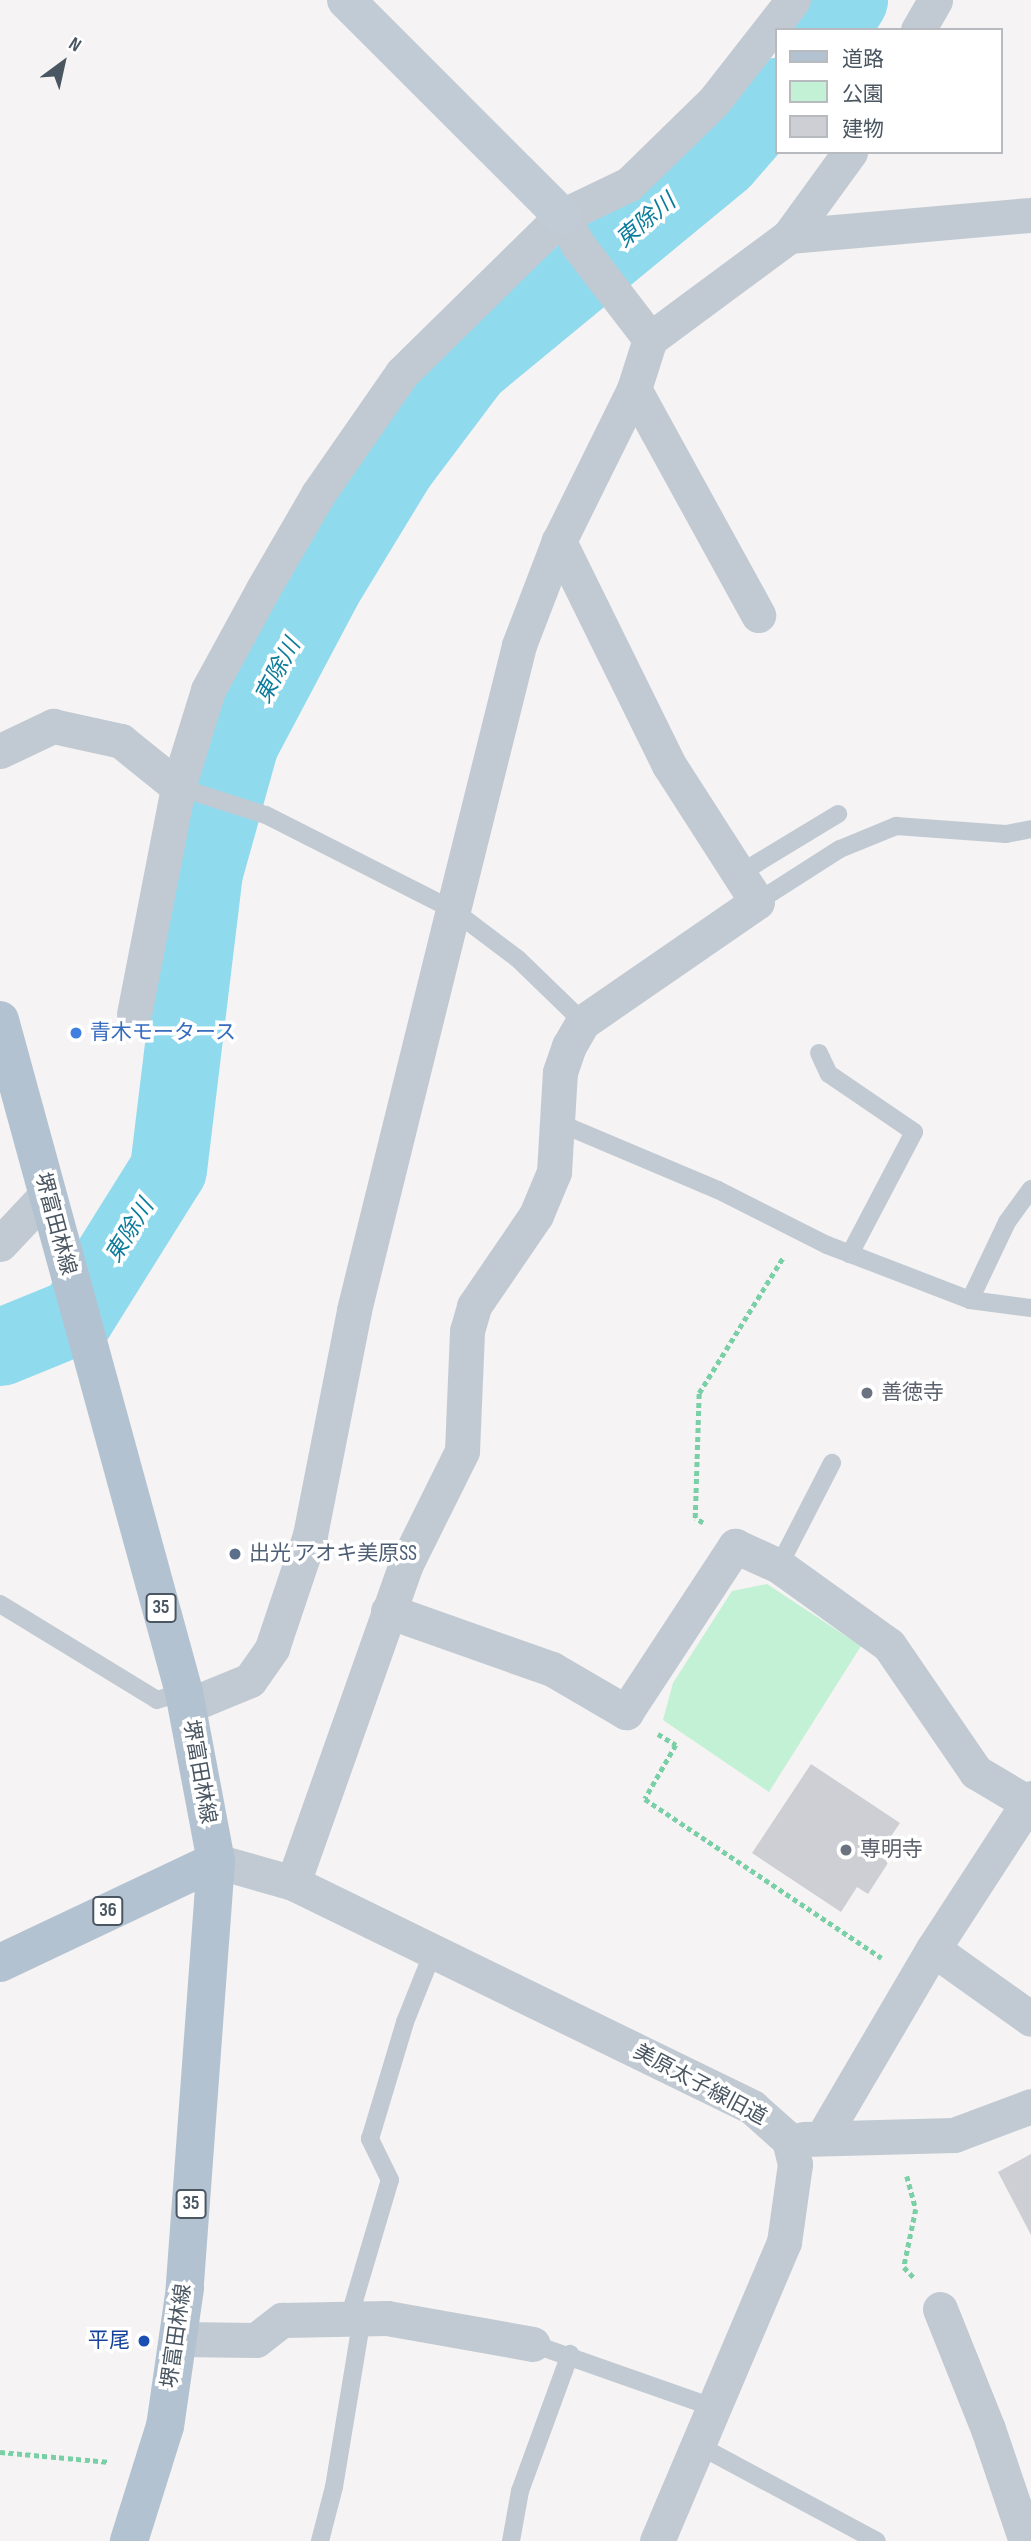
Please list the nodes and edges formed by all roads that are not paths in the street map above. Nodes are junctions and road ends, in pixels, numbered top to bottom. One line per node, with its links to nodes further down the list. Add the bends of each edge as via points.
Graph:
1 (346, 0): 7 (street)
2 (793, 0): 7 (street, via 713,101 629,184)
3 (934, 0): 4 (street)
4 (919, 28)
5 (849, 154): 8 (street)
6 (1031, 215): 8 (street)
7 (570, 231): 9 (street); 14 (street, via 402,373 318,494 208,690)
8 (789, 236): 9 (street)
9 (644, 328): 10 (street)
10 (634, 389): 11 (street); 12 (street)
11 (559, 541): 17 (street, via 669,765); 18 (street, via 519,645)
12 (758, 615)
13 (0, 751): 14 (street, via 53,726 121,741)
14 (179, 788): 18 (lane, via 266,815); 19 (street)
15 (838, 814): 17 (lane)
16 (1031, 829): 17 (lane, via 1006,834 896,826)
17 (748, 888): 21 (street)
18 (453, 910): 21 (lane, via 518,959); 34 (street, via 354,1310 310,1535 272,1648 250,1680)
19 (134, 1014)
20 (0, 1020): 25 (main road, 堺富田林線 / 35)
21 (583, 1022): 23 (street, via 560,1072)
22 (819, 1053): 27 (lane, via 828,1074 914,1132)
23 (557, 1122): 27 (lane, via 718,1190); 33 (street, via 554,1172 537,1215 474,1306 467,1331 462,1451)
24 (1031, 1189): 28 (lane, via 1007,1222)
25 (50, 1204): 26 (street); 34 (main road, 堺富田林線 / 35)
26 (0, 1244)
27 (850, 1254): 28 (lane)
28 (970, 1300): 29 (lane)
29 (1031, 1308)
30 (832, 1463): 31 (lane)
31 (779, 1566): 33 (street, via 735,1546 626,1712 552,1669); 35 (street, via 889,1645 976,1772)
32 (0, 1604): 34 (lane, via 157,1700)
33 (388, 1611): 37 (street)
34 (186, 1699): 36 (main road, 堺富田林線 / 35)
35 (1029, 1800): 38 (street)
36 (216, 1861): 37 (street, 美原太子線旧道); 40 (main road, 36); 46 (main road, 堺富田林線 / 35)
37 (293, 1883): 39 (street, 美原太子線旧道)
38 (933, 1949): 41 (street); 43 (street)
39 (433, 1952): 43 (street, 美原太子線旧道, via 752,2107); 45 (lane, via 405,2022 370,2139 390,2180)
40 (0, 1963)
41 (1031, 2019)
42 (1031, 2106): 43 (street, via 954,2135)
43 (805, 2139): 49 (street, 美原太子線旧道, via 784,2242)
44 (940, 2309): 56 (street)
45 (355, 2318): 46 (street, via 282,2320 256,2340); 47 (street, via 387,2318); 52 (lane, via 334,2487)
46 (178, 2339): 51 (main road, 堺富田林線 / 35, via 164,2426)
47 (533, 2344): 48 (lane)
48 (570, 2354): 49 (lane); 53 (lane, via 520,2491)
49 (712, 2406): 50 (street, 美原太子線旧道)
50 (696, 2444): 54 (street, 美原太子線旧道); 55 (lane)
51 (129, 2541)
52 (320, 2541)
53 (511, 2541)
54 (657, 2541)
55 (877, 2541)
56 (1026, 2541)

